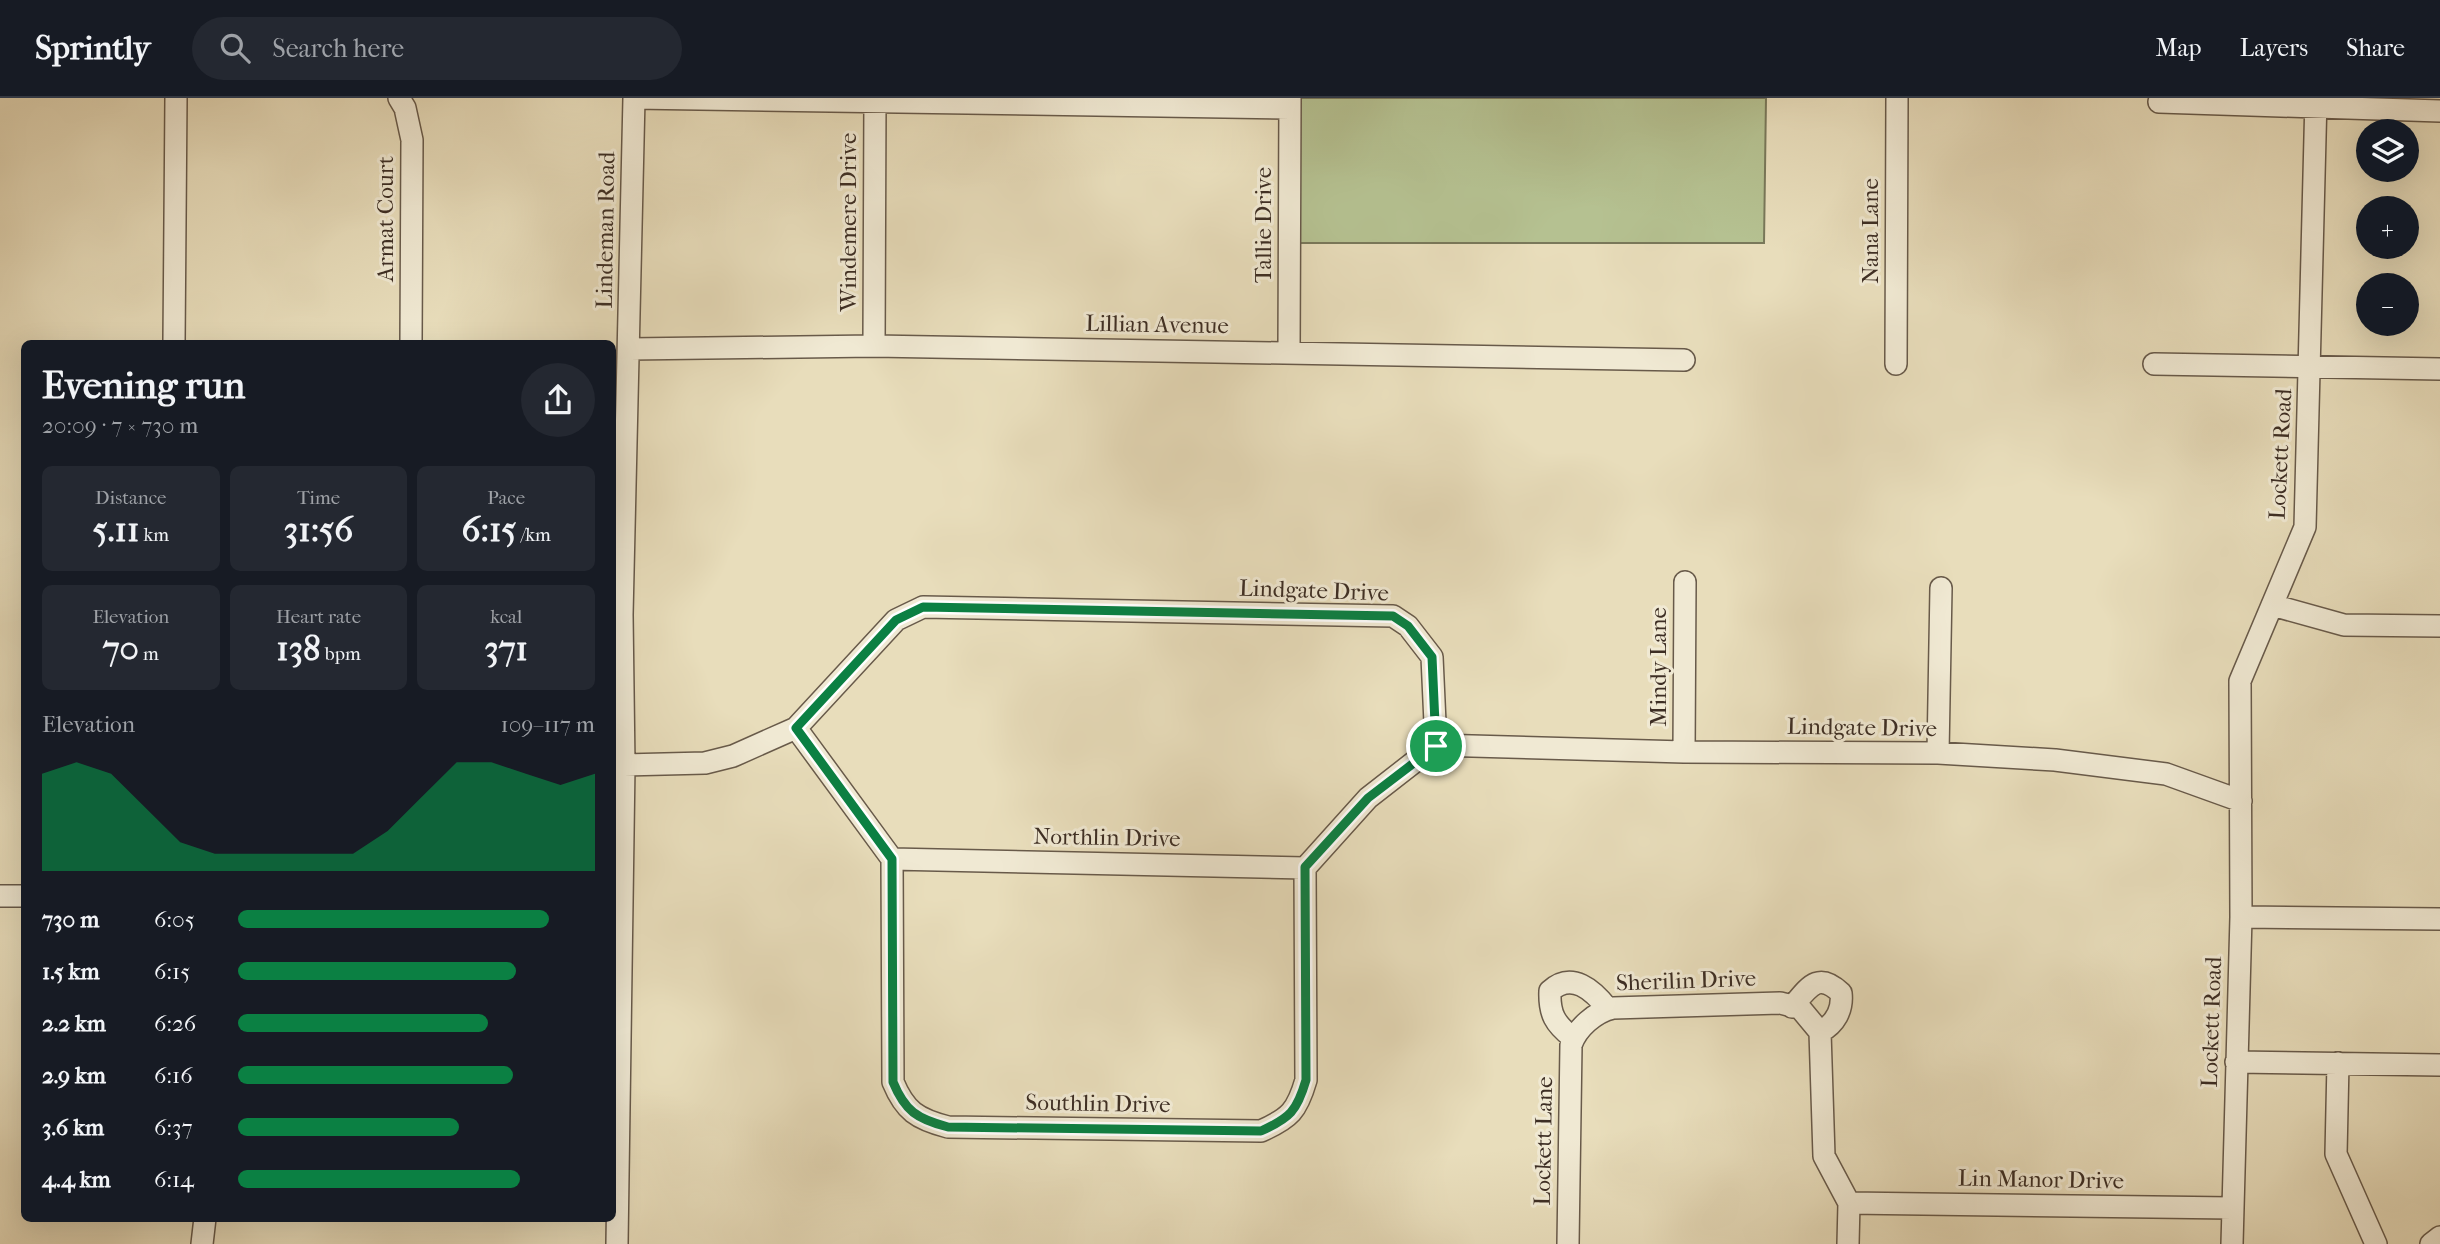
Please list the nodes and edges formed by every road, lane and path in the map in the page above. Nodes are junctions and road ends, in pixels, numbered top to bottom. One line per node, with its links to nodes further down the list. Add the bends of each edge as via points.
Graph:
1 (176, 98): 10 (street)
2 (399, 98): 11 (street, Armat Court, via 412,140)
3 (634, 98): 5 (street); 14 (street, Lindeman Road)
4 (1897, 98): 16 (street, Nana Lane)
5 (875, 99): 7 (street); 12 (street, Windemere Drive)
6 (2159, 102): 8 (street)
7 (1290, 103): 13 (street, Tallie Drive)
8 (2316, 103): 9 (street); 18 (street, Lockett Road)
9 (2440, 111)
10 (174, 340)
11 (411, 340)
12 (874, 346): 13 (street, Lillian Avenue); 14 (street, Lillian Avenue)
13 (1289, 352): 15 (street, Lillian Avenue)
14 (624, 360): 23 (street, Lindeman Road)
15 (1684, 360)
16 (1896, 364)
17 (2154, 364): 18 (street)
18 (2311, 366): 19 (street); 22 (street, Lockett Road, via 2305,527)
19 (2440, 369)
20 (1685, 582): 27 (street, Mindy Lane)
21 (1941, 588): 28 (street)
22 (2272, 605): 24 (street, via 2344,625); 30 (street, Lockett Road, via 2240,681)
23 (617, 615): 29 (street, Lindeman Road)
24 (2440, 626)
25 (796, 728): 26 (street, Lindgate Drive, via 896,620 923,607 1393,616 1408,626 1432,657); 29 (street, Lindgate Drive, via 733,756 705,763); 31 (street)
26 (1436, 746): 27 (street, Lindgate Drive); 32 (street, via 1368,798)
27 (1684, 752): 28 (street, Lindgate Drive)
28 (1938, 753): 30 (street, Lindgate Drive, via 2054,760 2166,774)
29 (624, 765): 35 (street, Lindeman Road)
30 (2241, 801): 36 (street, Lockett Road)
31 (892, 859): 32 (street, Northlin Drive); 32 (street, Southlin Drive, via 893,1082 902,1104 926,1121 948,1127 1261,1131 1284,1121 1299,1104 1306,1080)
32 (1305, 867)
33 (0, 896): 34 (street)
34 (21, 896)
35 (617, 901): 42 (street, Lindeman Road)
36 (2241, 917): 37 (street); 43 (street, Lockett Road)
37 (2440, 919)
38 (1792, 1007): 39 (street, Sherilin Drive, via 1780,1003); 41 (street, via 1800,1008); 41 (street, via 1810,986 1820,981 1832,984 1841,993 1842,1005 1829,1027)
39 (1608, 1009): 40 (street, Sherilin Drive); 40 (street, via 1586,986 1559,983 1550,991 1555,1024)
40 (1580, 1031): 53 (street, Lockett Lane)
41 (1820, 1032): 46 (street, via 1824,1156)
42 (616, 1044)
43 (2236, 1062): 44 (street); 47 (street, Lockett Road)
44 (2338, 1063): 45 (street); 56 (street, via 2336,1154)
45 (2440, 1065)
46 (1849, 1203): 47 (street, Lin Manor Drive); 54 (street)
47 (2232, 1208): 55 (street, Lockett Road)
48 (616, 1215): 52 (street, Lindeman Road)
49 (205, 1222): 51 (street)
50 (2440, 1237): 57 (street)
51 (202, 1244)
52 (617, 1244)
53 (1568, 1244)
54 (1848, 1244)
55 (2232, 1244)
56 (2376, 1244)
57 (2431, 1244)

